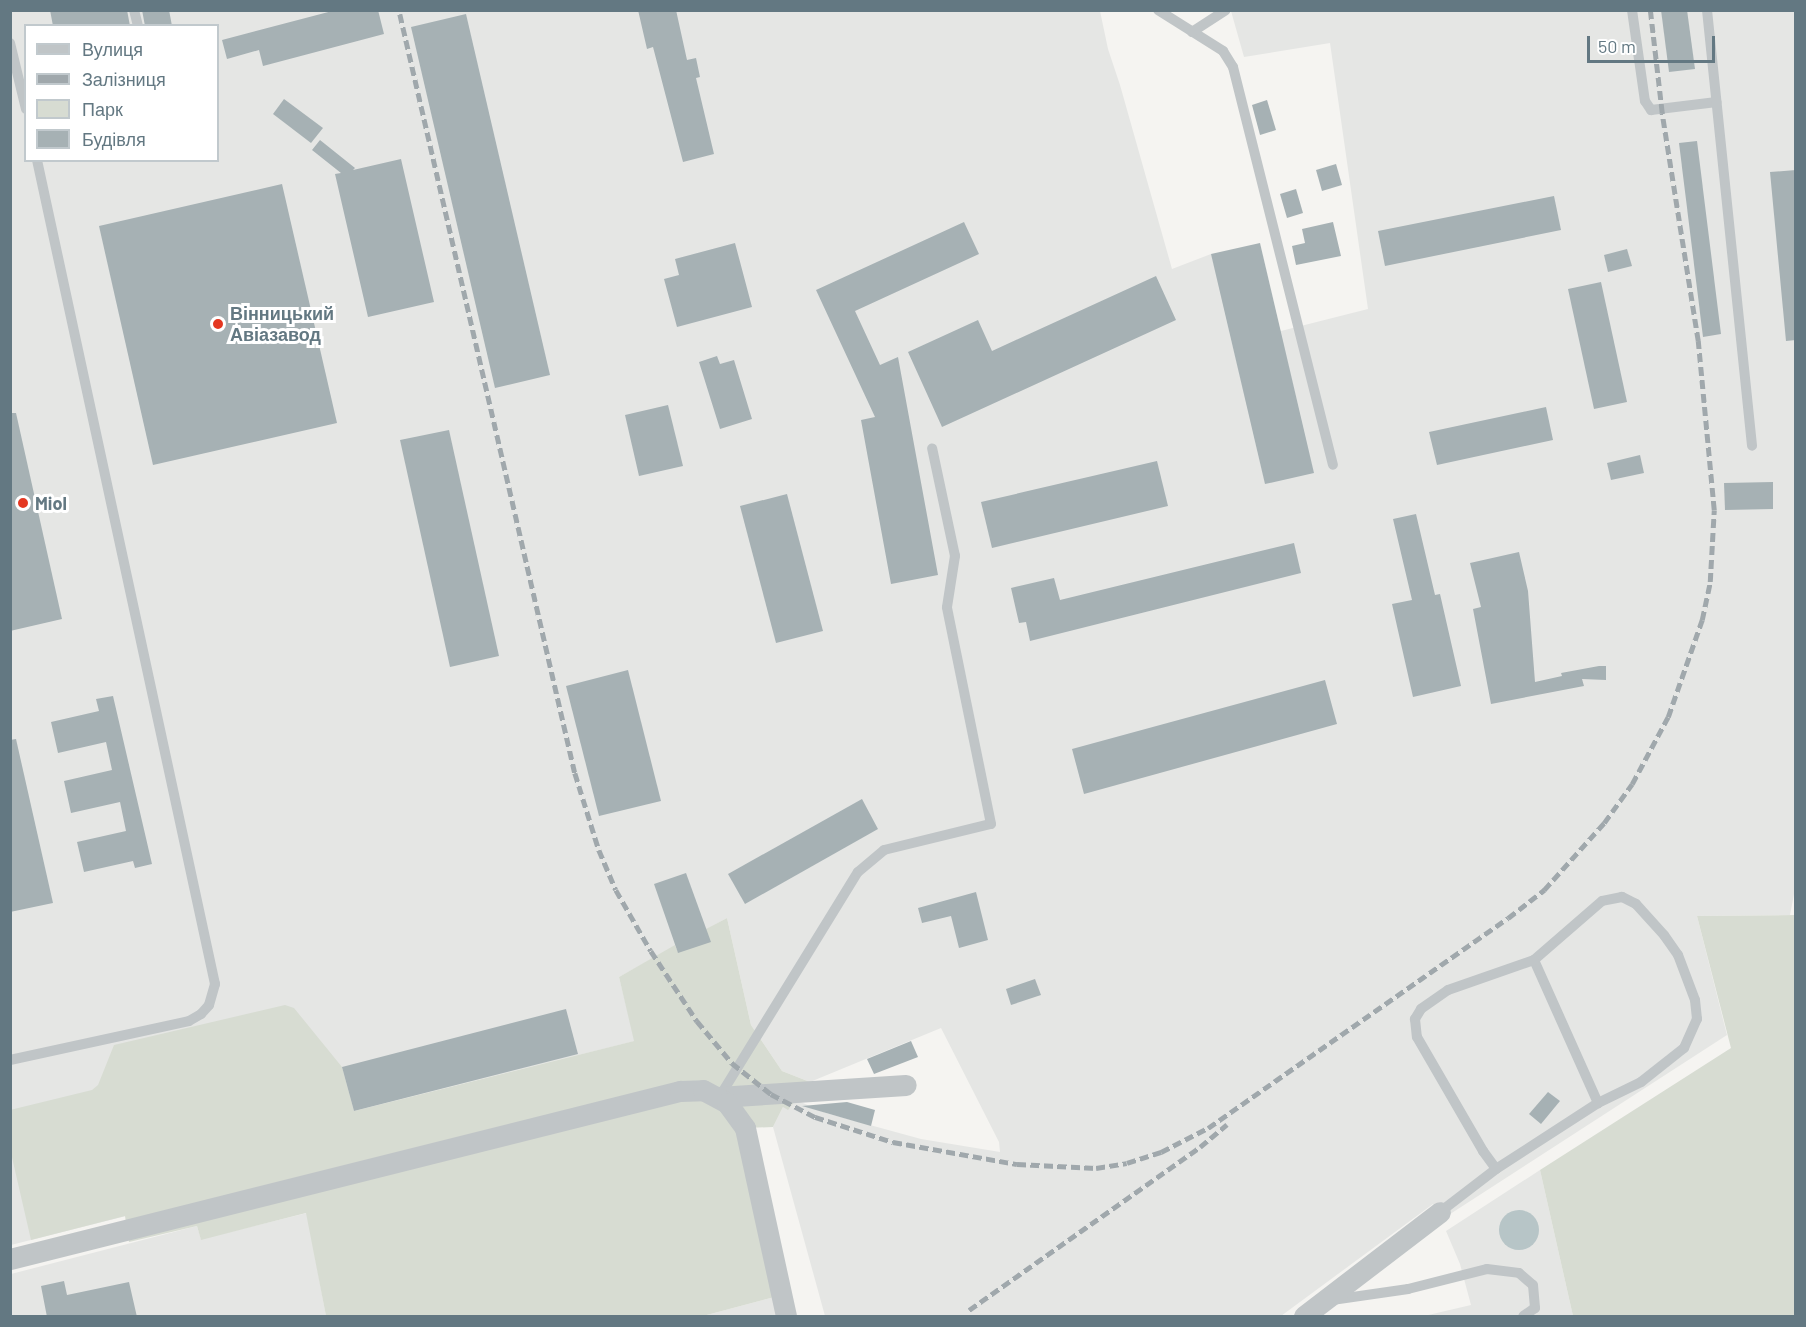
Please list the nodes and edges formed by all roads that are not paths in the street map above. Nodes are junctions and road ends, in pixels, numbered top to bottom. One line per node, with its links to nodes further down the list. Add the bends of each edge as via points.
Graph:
1 (1158, 10): 5 (lane)
2 (1226, 10): 5 (lane)
3 (1632, 10): 9 (lane, via 1645,101 1651,110)
4 (1707, 10): 9 (lane)
5 (1192, 32): 13 (lane, via 1223,51 1236,75)
6 (10, 43): 7 (lane)
7 (22, 79): 8 (lane)
8 (24, 94)
9 (1717, 102): 11 (lane)
10 (37, 162): 15 (lane, via 215,984 210,1005 189,1021)
11 (1752, 446)
12 (932, 448): 17 (lane, via 955,556 947,607 991,824 884,850 858,872)
13 (1333, 465)
14 (1534, 960): 18 (lane); 18 (lane, via 1602,901 1622,897 1650,918 1678,956 1695,1000 1697,1019 1684,1048 1641,1082); 19 (lane, via 1448,990 1420,1009 1415,1019 1417,1037)
15 (10, 1060)
16 (906, 1085): 17 (street)
17 (719, 1096): 21 (street, via 703,1090 680,1091); 24 (street, via 735,1110 745,1128)
18 (1598, 1103): 19 (lane)
19 (1496, 1169): 20 (lane)
20 (1440, 1212): 22 (street)
21 (10, 1259)
22 (1325, 1301): 23 (lane, via 1408,1289 1487,1269 1520,1273 1533,1286); 25 (street)
23 (1536, 1312): 26 (lane)
24 (786, 1317)
25 (1304, 1317)
26 (1523, 1317)

